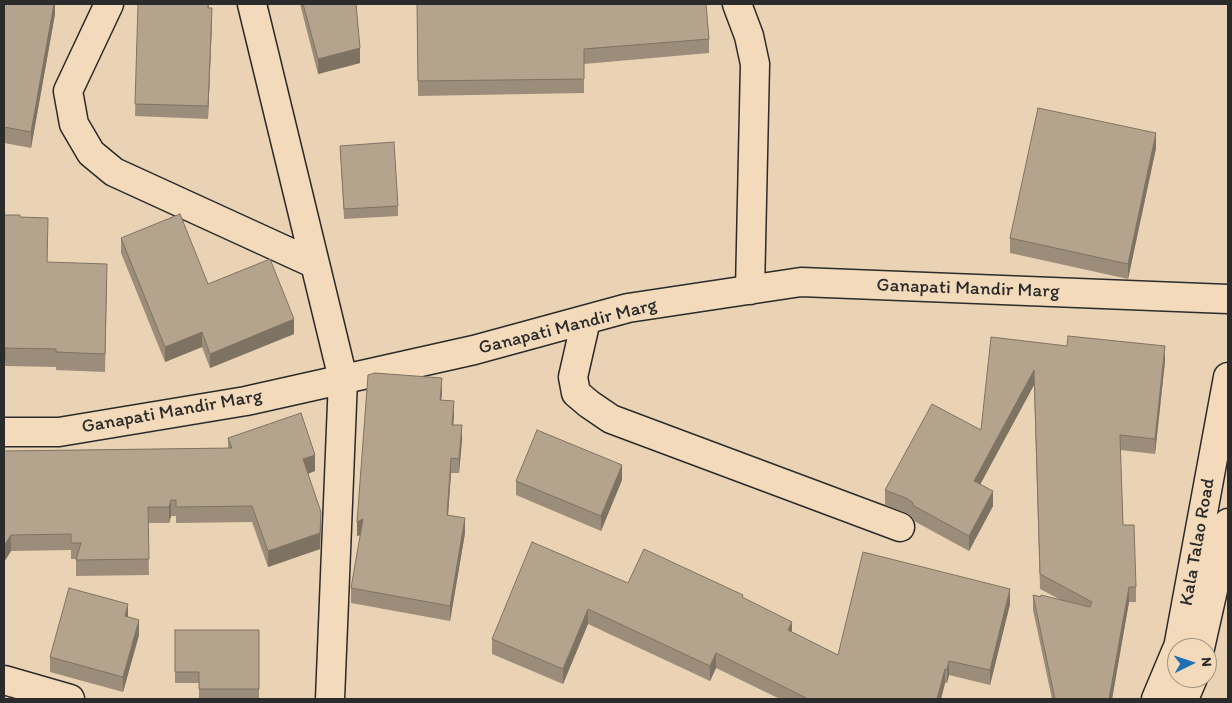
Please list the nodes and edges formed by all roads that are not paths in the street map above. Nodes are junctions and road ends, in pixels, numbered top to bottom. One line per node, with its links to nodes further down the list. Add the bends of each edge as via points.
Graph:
1 (109, 4): 4 (street, via 68,91 74,124 91,153 114,172)
2 (252, 4): 4 (street)
3 (737, 4): 5 (street, via 755,64)
4 (315, 264): 9 (street)
5 (750, 290): 6 (street, Ganapati Mandir Marg, via 801,282); 7 (street, Ganapati Mandir Marg, via 628,308)
6 (1228, 299)
7 (586, 320): 9 (street, Ganapati Mandir Marg, via 474,350); 12 (street, via 574,377 576,393 588,404 611,419)
8 (1228, 378): 13 (street, Kala Talao Road)
9 (343, 379): 10 (street, Ganapati Mandir Marg, via 246,401 59,432); 18 (street)
10 (4, 432)
11 (1228, 523): 14 (street, Kala Talao Road)
12 (900, 527)
13 (1179, 638)
14 (1202, 638)
15 (1167, 673): 19 (street, Kala Talao Road)
16 (4, 680): 17 (street)
17 (70, 699)
18 (330, 699)
19 (1156, 699)

